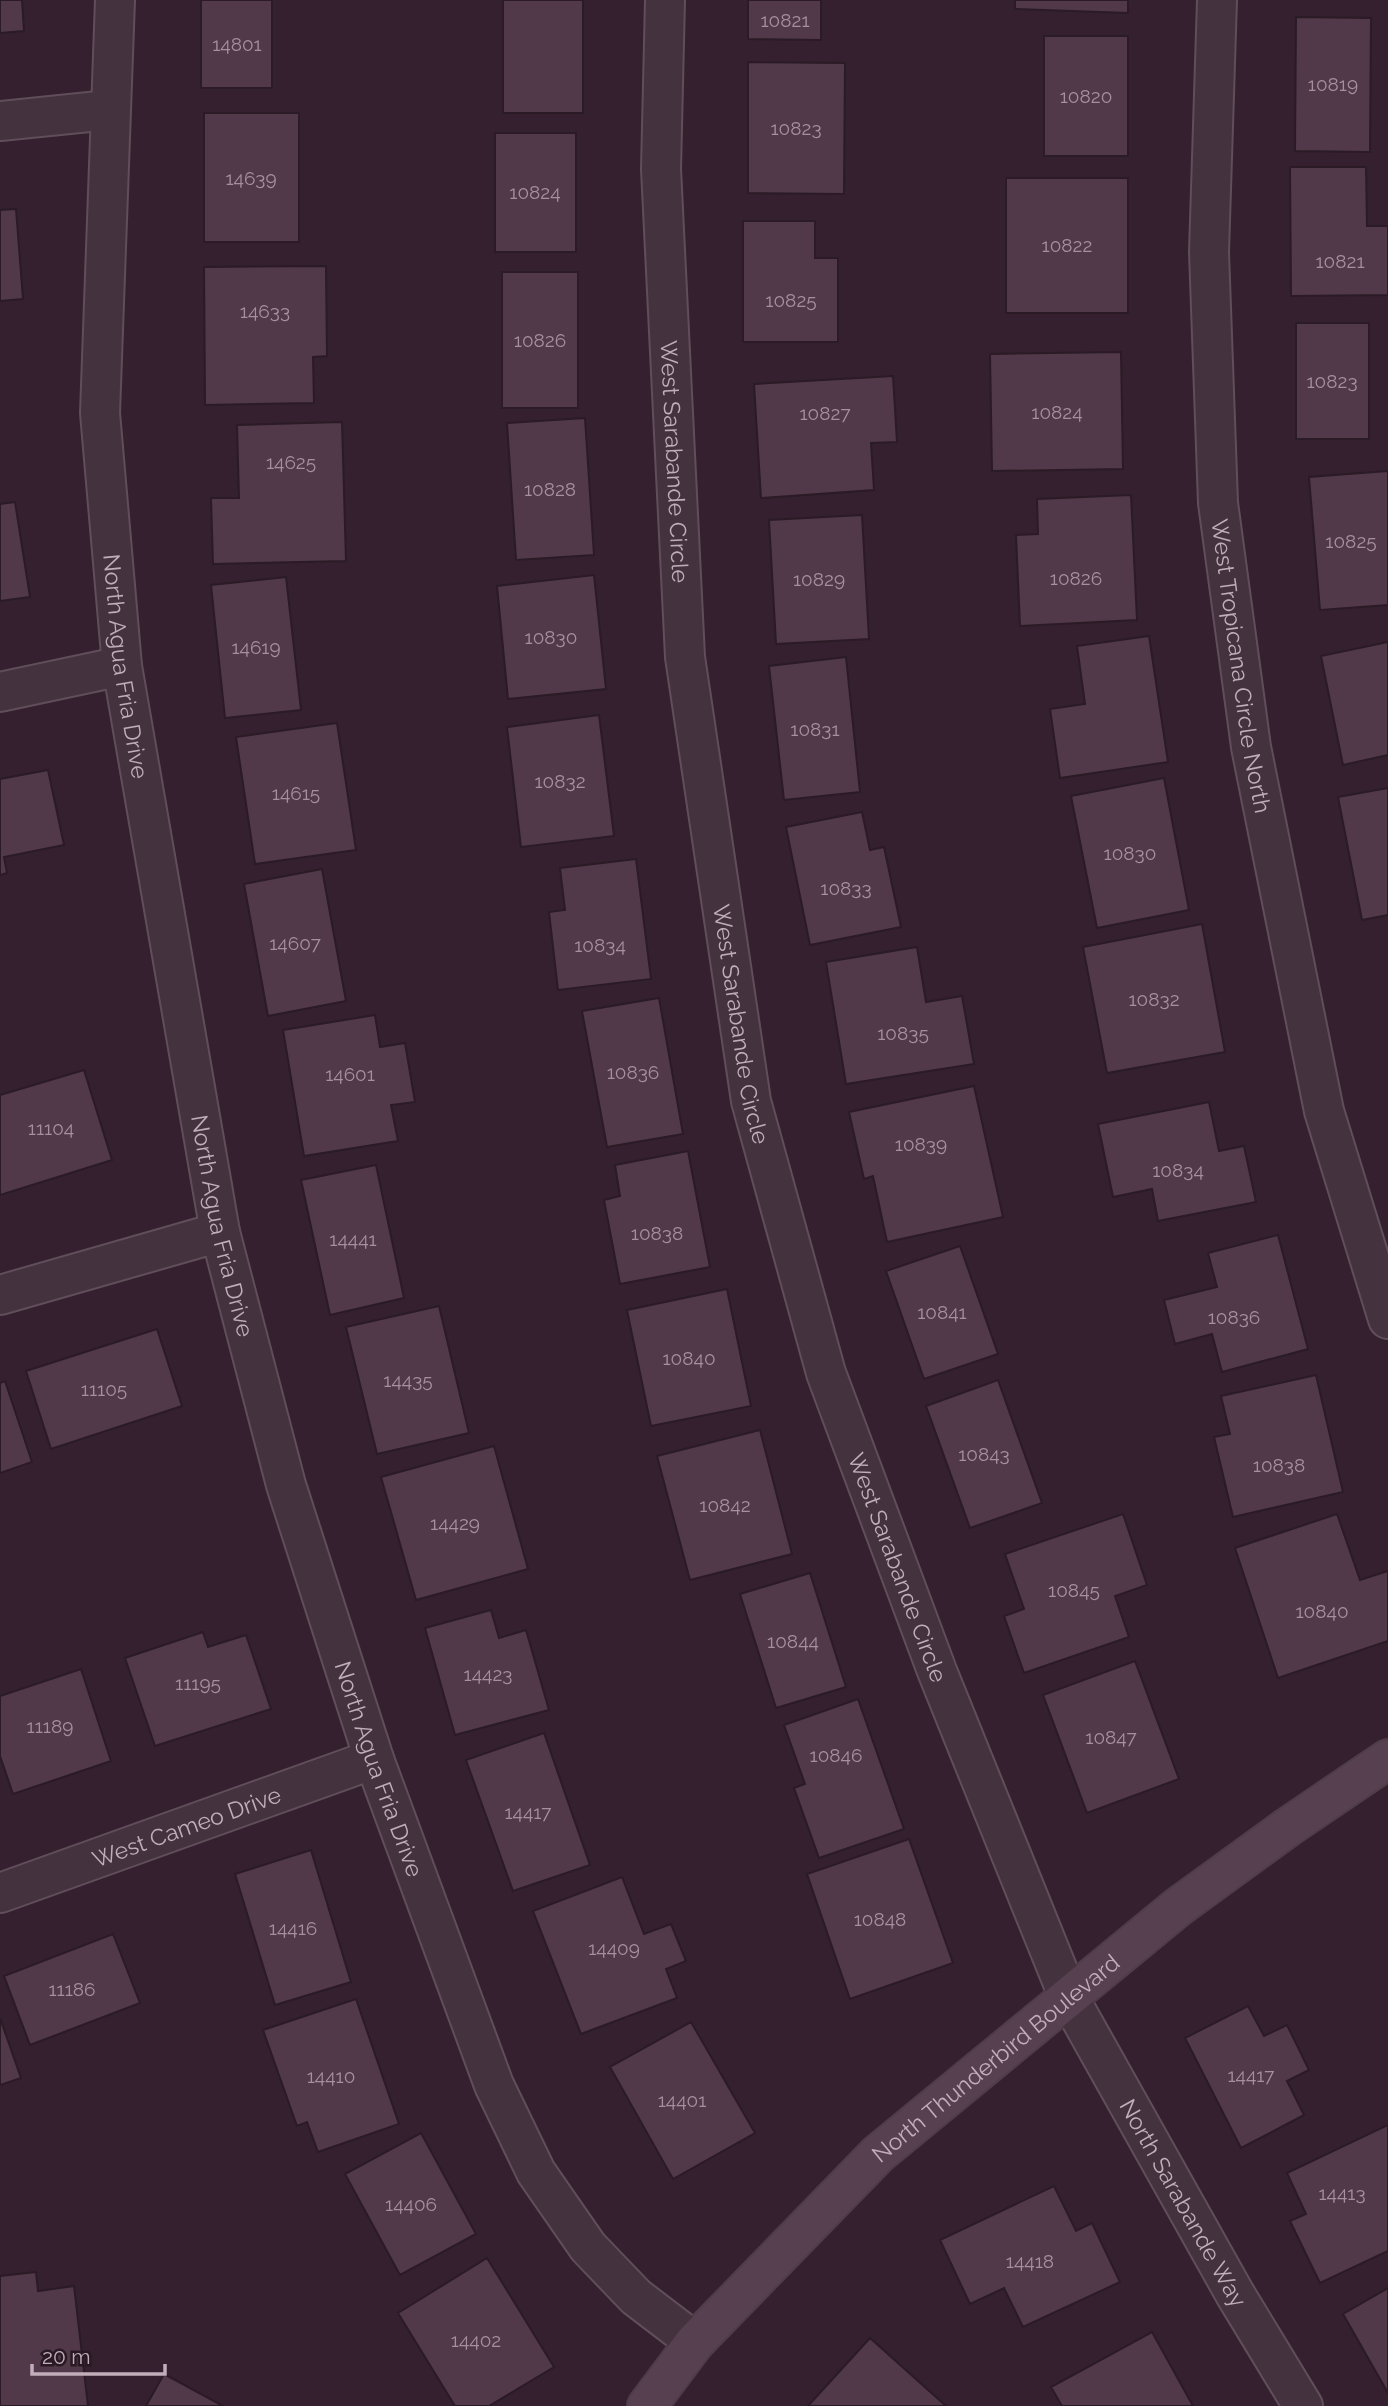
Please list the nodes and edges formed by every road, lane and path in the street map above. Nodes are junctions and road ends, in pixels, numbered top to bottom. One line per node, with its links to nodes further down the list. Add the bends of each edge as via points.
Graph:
1 (115, 0): 4 (street, North Agua Fria Drive)
2 (665, 0): 14 (street, West Sarabande Circle, via 661,169 685,657 751,1101 826,1373 937,1671)
3 (1217, 0): 10 (street, West Tropicana Circle North, via 1209,251 1219,503 1251,747 1324,1111)
4 (109, 110): 5 (street); 6 (street, North Agua Fria Drive, via 100,414)
5 (0, 121)
6 (122, 666): 7 (street); 8 (street, North Agua Fria Drive)
7 (0, 692)
8 (219, 1232): 9 (street); 11 (street, North Agua Fria Drive, via 286,1485)
9 (0, 1295)
10 (1388, 1319)
11 (374, 1759): 13 (street, West Cameo Drive); 15 (street, North Agua Fria Drive, via 494,2085 536,2172 588,2247 636,2297)
12 (1388, 1759): 14 (street, North Thunderbird Boulevard, via 1178,1907)
13 (0, 1893)
14 (1069, 1998): 15 (street, North Thunderbird Boulevard, via 878,2154); 17 (street, North Sarabande Way)
15 (695, 2342): 16 (street, North Thunderbird Boulevard)
16 (647, 2406)
17 (1303, 2406)

